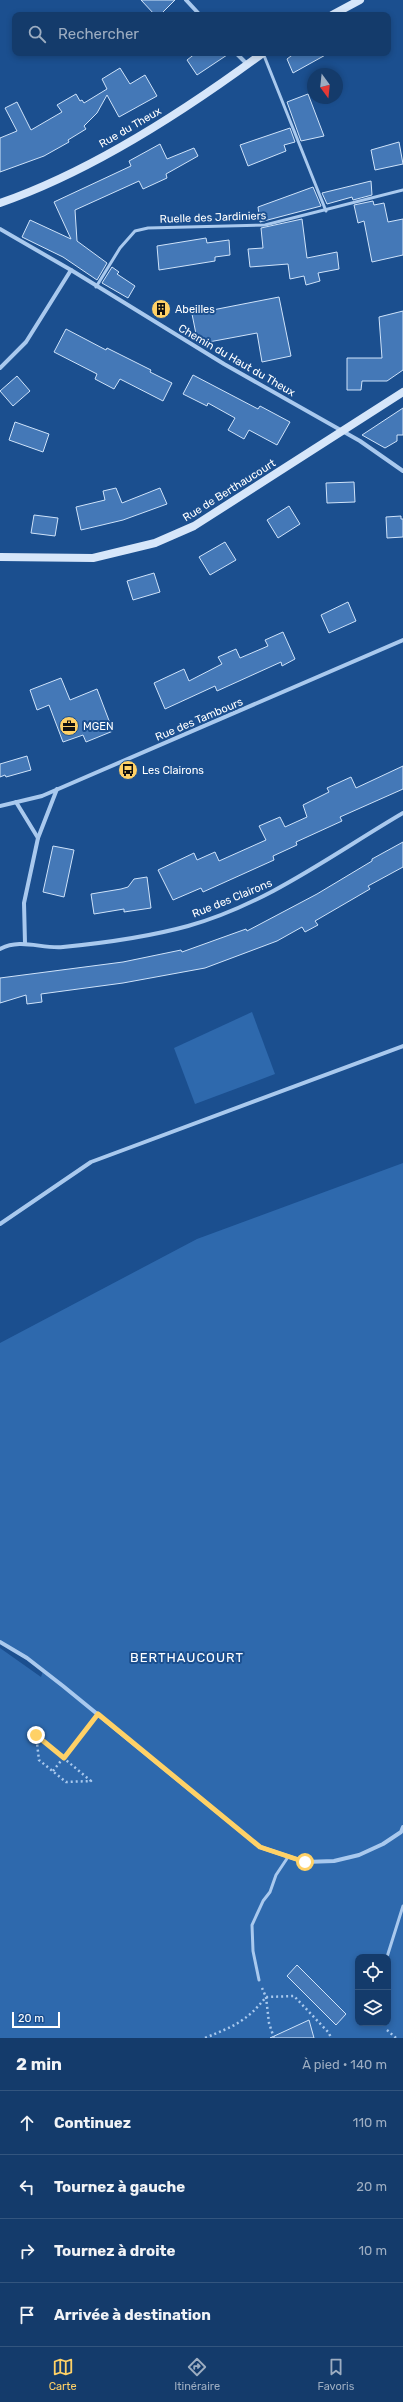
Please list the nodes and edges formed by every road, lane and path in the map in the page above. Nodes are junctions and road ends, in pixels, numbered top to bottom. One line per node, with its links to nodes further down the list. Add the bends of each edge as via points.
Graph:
1 (186, 0): 3 (street)
2 (360, 0): 4 (main road)
3 (197, 12)
4 (338, 12)
5 (239, 56): 8 (street)
6 (259, 56): 8 (main road, Rue du Theux)
7 (264, 56): 11 (lane)
8 (248, 64): 10 (main road, Rue du Theux, via 145,134 63,176)
9 (403, 190): 11 (lane, Ruelle des Jardiniers)
10 (0, 203)
11 (326, 211): 14 (lane, Ruelle des Jardiniers, via 265,225 148,228 135,231 120,248)
12 (0, 229): 13 (street, Chemin du Haut du Theux)
13 (71, 270): 14 (street, Chemin du Haut du Theux); 15 (street, via 26,342)
14 (96, 287): 17 (street, Chemin du Haut du Theux)
15 (0, 368)
16 (403, 392): 17 (main road, Rue de Berthaucourt)
17 (341, 431): 18 (street, Chemin du Haut du Theux); 19 (main road, Rue de Berthaucourt, via 194,526 155,543 93,558)
18 (403, 471)
19 (0, 557)
20 (403, 640): 21 (street, Rue des Tambours)
21 (57, 789): 22 (street, Rue des Tambours); 25 (street)
22 (16, 802): 23 (street, Rue des Tambours); 25 (street)
23 (0, 806)
24 (403, 813): 26 (street, Rue des Clairons, via 284,886 241,907 189,926 60,948)
25 (38, 838): 26 (street, via 24,903)
26 (25, 943): 27 (street, Rue des Clairons)
27 (0, 949)
28 (403, 1046): 29 (street, via 91,1162)
29 (0, 1224)
30 (0, 1642): 31 (street, via 27,1658)
31 (98, 1714): 32 (path); 35 (street, via 260,1847)
32 (64, 1758): 33 (path); 33 (path, via 91,1781 66,1782); 33 (path, via 36,1735 40,1760)
33 (53, 1771)
34 (403, 1827): 35 (street, via 401,1832 383,1844 359,1855 334,1861 305,1862)
35 (288, 1857): 38 (lane, via 276,1875 252,1925 253,1951)
36 (403, 1906): 37 (lane)
37 (388, 1954)
38 (259, 1980): 39 (path)
39 (266, 1997): 40 (path, via 252,2015 241,2023); 41 (path); 42 (path, via 294,1996)
40 (205, 2038)
41 (274, 2038)
42 (331, 2038)

